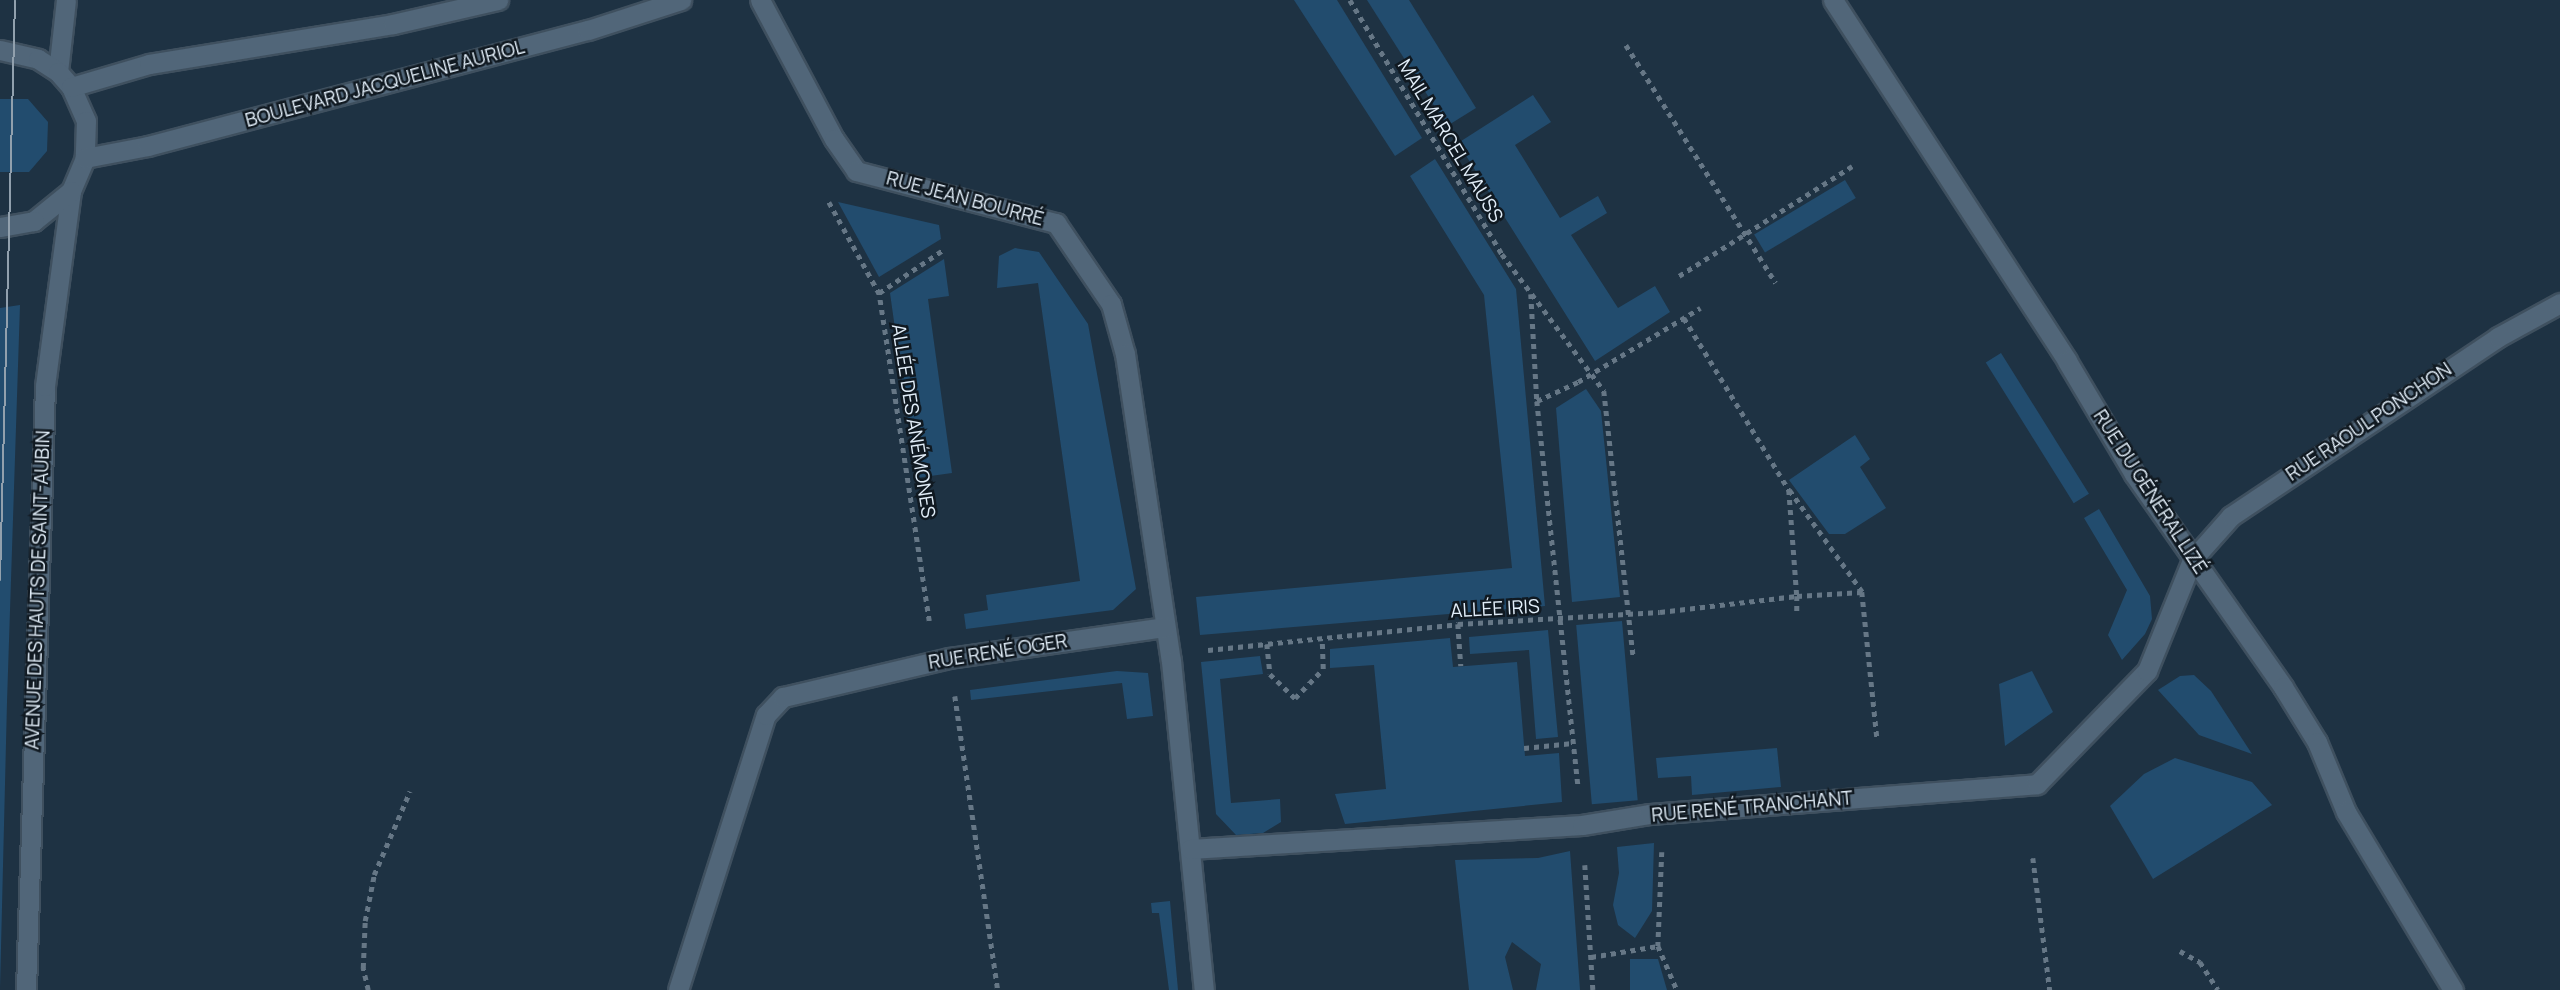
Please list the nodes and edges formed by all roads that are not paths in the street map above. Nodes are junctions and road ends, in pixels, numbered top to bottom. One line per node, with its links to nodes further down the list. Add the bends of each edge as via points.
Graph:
1 (66, 0): 7 (street)
2 (499, 0): 8 (street, via 393,24 149,64)
3 (681, 0): 9 (street, BOULEVARD JACQUELINE AURIOL, via 562,37 148,146)
4 (760, 0): 14 (street, RUE JEAN BOURRÉ, via 834,139 856,171 1056,223 1086,265 1111,304 1125,355)
5 (1833, 0): 13 (street, RUE DU GÉNÉRAL LIZÉ)
6 (0, 50): 7 (street, via 38,59)
7 (58, 72): 8 (street)
8 (71, 87): 9 (street, via 86,121)
9 (85, 158): 10 (street)
10 (71, 191): 11 (street, via 34,221); 16 (street, AVENUE DES HAUTS DE SAINT-AUBIN, via 45,386)
11 (0, 227)
12 (2560, 303): 13 (street, RUE RAOUL PONCHON, via 2498,337 2256,498 2231,516)
13 (2192, 560): 15 (street, RUE RENÉ TRANCHANT, via 2147,671 2038,784 1664,813 1582,825); 19 (street, RUE DU GÉNÉRAL LIZÉ, via 2317,742 2346,812)
14 (1166, 627): 15 (street); 17 (street, RUE RENÉ OGER, via 949,658 783,697 766,715)
15 (1191, 849): 18 (street)
16 (26, 990)
17 (678, 990)
18 (1204, 990)
19 (2453, 990)

